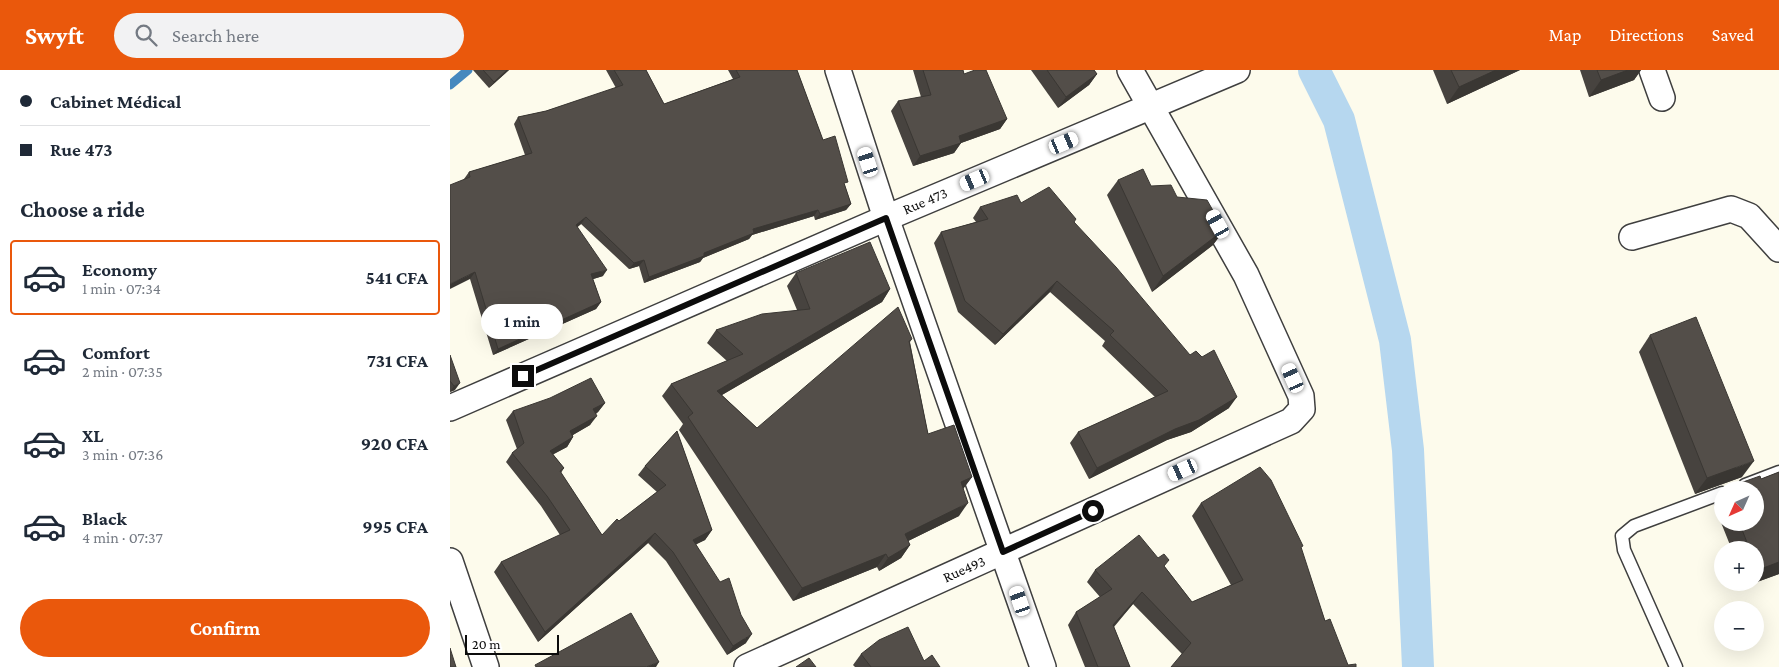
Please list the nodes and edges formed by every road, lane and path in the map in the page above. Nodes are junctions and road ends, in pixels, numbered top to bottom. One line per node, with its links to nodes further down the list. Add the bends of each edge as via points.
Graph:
1 (838, 70): 7 (street)
2 (1130, 70): 6 (street)
3 (1237, 70): 6 (street, Rue 473)
4 (1652, 70): 5 (street)
5 (1662, 98)
6 (1152, 106): 7 (street, Rue 473); 14 (street, Rue493, via 1246,274 1301,396 1302,409 1291,421)
7 (886, 218): 10 (street, Rue 473); 14 (street)
8 (1632, 237): 9 (street, via 1731,209 1749,216)
9 (1779, 249)
10 (450, 408)
11 (1779, 472): 12 (lane)
12 (1755, 481)
13 (1714, 496): 19 (lane, via 1634,526 1622,536 1624,550)
14 (1003, 552): 17 (street, Rue493); 18 (street)
15 (450, 562): 16 (street)
16 (486, 667)
17 (747, 667)
18 (1043, 667)
19 (1676, 667)

